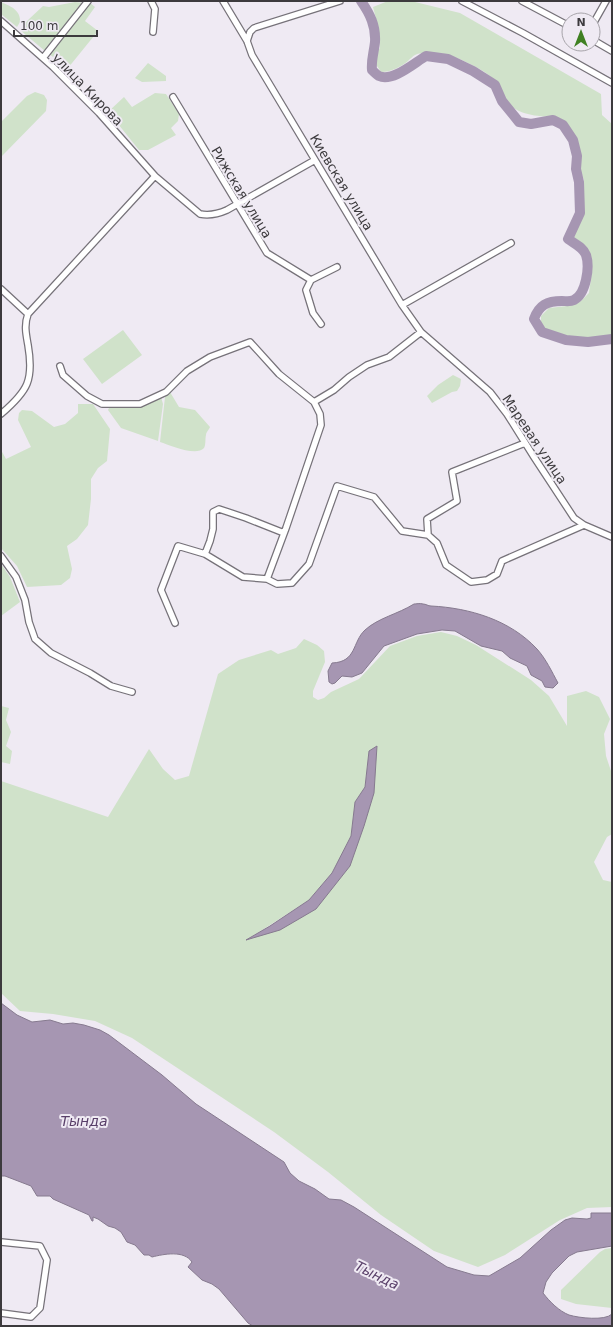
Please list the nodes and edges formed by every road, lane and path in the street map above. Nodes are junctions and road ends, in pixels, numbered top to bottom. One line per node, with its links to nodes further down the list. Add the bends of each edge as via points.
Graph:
1 (88, 1): 15 (street)
2 (151, 1): 11 (street, via 155,9)
3 (223, 1): 12 (street, Киевская улица)
4 (340, 1): 12 (street, via 254,28)
5 (462, 1): 16 (street)
6 (522, 1): 10 (street)
7 (606, 1): 8 (street)
8 (600, 12)
9 (1, 21): 15 (street, улица Кирова)
10 (561, 22)
11 (153, 32)
12 (247, 41): 18 (street, Киевская улица, via 252,55)
13 (601, 45): 14 (street)
14 (612, 51)
15 (43, 58): 19 (street, улица Кирова, via 99,113)
16 (612, 83)
17 (173, 97): 20 (street, Рижская улица)
18 (316, 160): 20 (street, улица Кирова); 25 (street, Киевская улица)
19 (155, 176): 20 (street, улица Кирова, via 200,214 218,214); 26 (street)
20 (237, 205): 23 (street, Рижская улица, via 267,253)
21 (511, 243): 25 (street)
22 (336, 267): 23 (street)
23 (311, 280): 27 (street, via 306,290 313,314)
24 (1, 289): 26 (street)
25 (402, 305): 28 (street, Киевская улица)
26 (28, 314): 31 (street, via 25,328 30,374 23,392)
27 (321, 324)
28 (421, 332): 30 (street, via 389,357 367,365); 32 (street, Маревая улица, via 490,392)
29 (60, 366): 30 (street, via 63,375 87,396 102,404 140,404 166,392 187,371 210,357 250,342 279,374)
30 (314, 402): 34 (street, via 320,414 321,425)
31 (1, 414)
32 (525, 443): 33 (street, Маревая улица, via 574,518); 35 (street, via 452,472 457,501 427,519)
33 (584, 525): 35 (street, via 502,561 497,574 487,580 472,582 446,565 437,543); 36 (street, Маревая улица)
34 (284, 533): 37 (street, via 219,509 213,512 213,529); 39 (street)
35 (428, 535): 39 (street, via 402,531 374,497 338,486 309,564 292,583 277,584)
36 (612, 538)
37 (205, 554): 39 (street, via 242,577); 40 (street, via 178,546 161,590)
38 (1, 556): 41 (street, via 16,577 35,639 51,652 111,686)
39 (267, 578)
40 (176, 623)
41 (132, 692)
42 (1, 1242): 43 (street, via 40,1246 47,1260 40,1308 31,1317)
43 (1, 1313)

